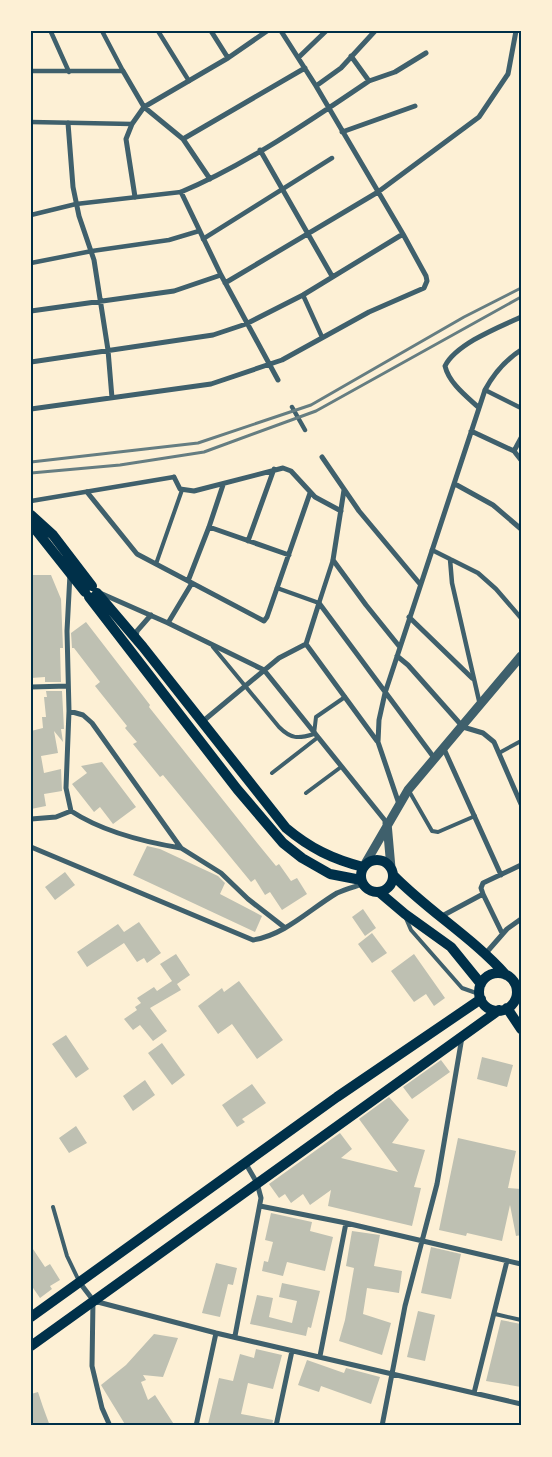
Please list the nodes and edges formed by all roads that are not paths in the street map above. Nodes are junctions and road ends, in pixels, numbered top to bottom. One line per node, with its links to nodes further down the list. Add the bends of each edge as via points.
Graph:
1 (102, 31): 16 (street)
2 (158, 31): 18 (street)
3 (211, 31): 13 (street)
4 (267, 31): 13 (street)
5 (281, 31): 12 (street)
6 (326, 31): 12 (street)
7 (375, 31): 11 (street)
8 (516, 31): 34 (street, via 508,74 479,117)
9 (51, 32): 17 (street)
10 (426, 53): 19 (street, via 395,72)
11 (351, 56): 19 (street); 20 (street, via 341,68)
12 (298, 57): 14 (street)
13 (228, 58): 18 (street)
14 (305, 68): 20 (street); 28 (street)
15 (31, 71): 17 (street)
16 (123, 71): 17 (street); 22 (street)
17 (69, 72)
18 (188, 81): 22 (street)
19 (369, 81): 23 (street)
20 (316, 86): 23 (street)
21 (415, 106): 27 (street)
22 (144, 107): 26 (street); 28 (street)
23 (329, 108): 27 (street); 29 (street)
24 (31, 122): 25 (street)
25 (68, 124): 26 (street); 36 (street)
26 (132, 124): 35 (street, via 126,147)
27 (342, 132): 34 (street)
28 (183, 139): 31 (street)
29 (260, 150): 31 (street); 32 (street)
30 (332, 158): 32 (street)
31 (210, 179): 33 (street)
32 (282, 191): 39 (street); 41 (street)
33 (181, 192): 35 (street); 38 (street)
34 (378, 192): 39 (street); 40 (street)
35 (135, 197): 36 (street)
36 (76, 204): 37 (street); 42 (street)
37 (31, 215)
38 (199, 231): 41 (street); 42 (street, via 169,240)
39 (307, 234): 45 (street); 46 (street)
40 (403, 234): 45 (street); 52 (street, via 426,276 424,288 388,302)
41 (203, 238): 44 (street)
42 (92, 251): 43 (street); 48 (street)
43 (31, 263)
44 (221, 275): 46 (street); 48 (street, via 174,291)
45 (332, 276): 47 (street)
46 (224, 283): 51 (street)
47 (303, 295): 51 (street); 52 (street)
48 (101, 301): 49 (street); 53 (street)
49 (31, 311)
50 (521, 317): 61 (street, via 471,343 445,366 461,392)
51 (246, 324): 53 (street, via 213,335); 56 (street)
52 (322, 337): 56 (street)
53 (108, 350): 55 (street); 59 (street)
54 (521, 350): 58 (street, via 494,374)
55 (31, 362)
56 (269, 365): 57 (street); 59 (street, via 206,385)
57 (278, 380)
58 (485, 390): 61 (street); 62 (street)
59 (112, 398): 63 (street)
60 (292, 407): 64 (street)
61 (478, 407): 65 (street)
62 (521, 408)
63 (31, 409)
64 (305, 430)
65 (471, 431): 67 (street); 73 (street)
66 (521, 438): 67 (street)
67 (514, 451): 69 (street)
68 (322, 458): 75 (street)
69 (521, 460)
70 (274, 469): 72 (street); 77 (street, via 292,471); 84 (street)
71 (174, 477): 74 (street); 76 (street)
72 (223, 484): 74 (street, via 194,492); 82 (street)
73 (455, 484): 83 (street, via 493,505); 85 (street)
74 (182, 490): 89 (lane)
75 (344, 490): 79 (street); 92 (street)
76 (87, 492): 78 (street); 89 (street, via 133,550)
77 (310, 493): 79 (street); 86 (street)
78 (31, 501)
79 (341, 511): 88 (street)
80 (31, 515): 94 (main road, via 53,534)
81 (31, 524): 90 (main road)
82 (210, 527): 84 (street); 91 (street)
83 (521, 529)
84 (248, 541): 86 (street)
85 (432, 550): 87 (street); 92 (street)
86 (289, 555): 93 (street)
87 (450, 559): 98 (street, via 478,574); 107 (street)
88 (333, 560): 95 (street); 103 (street)
89 (156, 564): 91 (street)
90 (70, 574): 94 (main road); 109 (street)
91 (190, 582): 93 (street, via 264,621); 99 (street)
92 (420, 584): 97 (street)
93 (277, 588): 95 (street)
94 (92, 592): 96 (street); 100 (main road); 139 (main road, via 237,788 283,843 330,874)
95 (319, 603): 102 (street); 111 (street)
96 (151, 615): 99 (street); 100 (street, via 137,631)
97 (409, 617): 103 (street); 107 (street)
98 (521, 618)
99 (168, 623): 101 (street)
100 (136, 638): 115 (main road)
101 (210, 643): 106 (street); 108 (lane)
102 (306, 644): 106 (street); 112 (street)
103 (399, 646): 104 (street)
104 (397, 656): 111 (street); 116 (street)
105 (521, 656): 113 (street)
106 (264, 670): 108 (street); 117 (street)
107 (472, 678): 113 (street)
108 (245, 684): 115 (street); 117 (lane, via 288,736)
109 (68, 686): 110 (street); 114 (street)
110 (31, 687)
111 (385, 693): 118 (street); 122 (street)
112 (345, 697): 117 (lane, via 316,717); 118 (street)
113 (480, 706): 116 (street)
114 (69, 711): 129 (street, via 66,788); 134 (street, via 83,715 92,723)
115 (202, 722): 136 (main road, via 286,828 323,854)
116 (463, 727): 120 (street); 121 (street, via 489,736)
117 (316, 736): 123 (street); 124 (lane)
118 (378, 742): 127 (street)
119 (521, 742): 121 (lane)
120 (444, 749): 122 (street); 130 (street)
121 (499, 753): 128 (street)
122 (435, 759): 125 (street)
123 (342, 767): 126 (lane); 132 (street)
124 (272, 773)
125 (408, 790): 127 (street); 130 (lane, via 432,831 438,832)
126 (306, 793)
127 (399, 804): 132 (street)
128 (521, 804)
129 (71, 810): 131 (street, via 56,817); 134 (street, via 88,821 119,833)
130 (475, 816): 138 (street)
131 (31, 819)
132 (387, 823): 136 (street); 137 (street)
133 (31, 847): 145 (street, via 244,938 257,940)
134 (181, 848): 145 (street, via 210,864)
135 (521, 865): 138 (street)
136 (364, 866): 137 (main road, via 378,859 388,863); 139 (main road)
137 (392, 871): 140 (main road, via 391,884); 143 (main road, via 408,890)
138 (500, 875): 141 (street, via 483,883 480,888)
139 (362, 882): 140 (main road, via 369,890); 145 (street)
140 (379, 892): 142 (main road)
141 (484, 894): 143 (street); 146 (street)
142 (405, 914): 149 (main road, via 451,947); 149 (lane, via 411,930 462,988)
143 (442, 916): 147 (main road)
144 (521, 919): 146 (street)
145 (284, 927)
146 (502, 933): 147 (street)
147 (486, 953): 148 (main road)
148 (506, 975): 149 (main road, via 494,973 484,979); 150 (main road)
149 (480, 992): 151 (main road, via 488,1008); 154 (main road)
150 (519, 992): 151 (main road, via 515,1000)
151 (503, 1009): 152 (main road); 153 (main road)
152 (521, 1029)
153 (462, 1034): 155 (main road); 159 (street, via 438,1177)
154 (246, 1164): 155 (street); 162 (main road)
155 (257, 1182): 156 (street, via 262,1198); 163 (main road)
156 (260, 1206): 158 (street); 168 (street)
157 (53, 1207): 162 (lane, via 67,1256)
158 (346, 1223): 159 (street); 171 (street)
159 (422, 1241): 160 (street); 172 (street)
160 (507, 1261): 161 (street); 165 (street)
161 (521, 1264)
162 (80, 1283): 163 (street); 164 (main road)
163 (93, 1300): 167 (street); 169 (main road); 175 (street, via 92,1366)
164 (32, 1313)
165 (496, 1314): 166 (lane); 173 (street)
166 (521, 1320)
167 (216, 1333): 168 (street); 176 (street)
168 (235, 1336): 170 (street)
169 (31, 1346)
170 (292, 1351): 171 (street); 177 (street)
171 (320, 1356): 172 (street)
172 (392, 1373): 173 (street); 178 (street)
173 (474, 1393): 174 (street)
174 (521, 1404)
175 (110, 1426)
176 (196, 1426)
177 (276, 1426)
178 (382, 1426)

